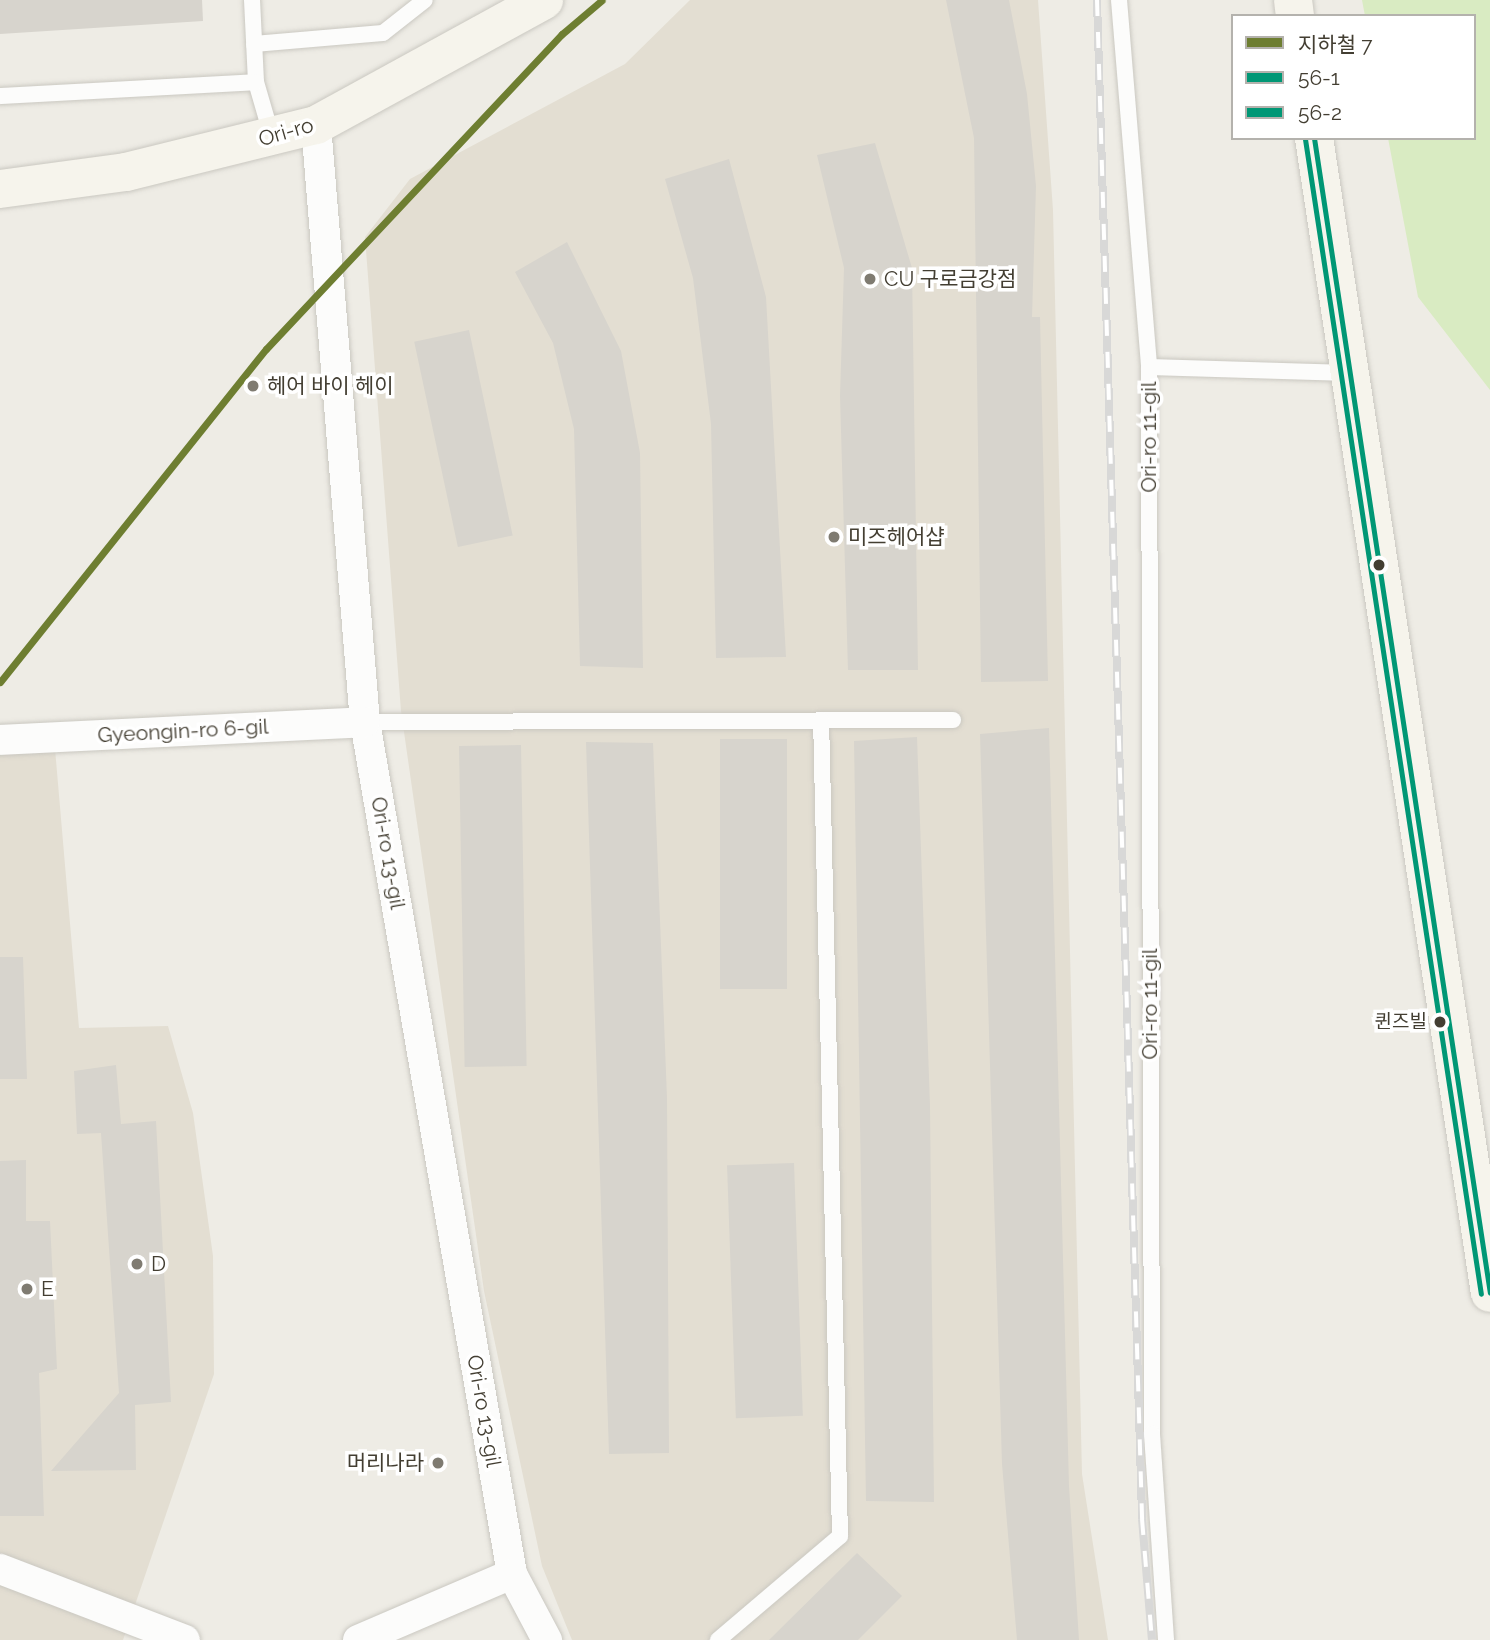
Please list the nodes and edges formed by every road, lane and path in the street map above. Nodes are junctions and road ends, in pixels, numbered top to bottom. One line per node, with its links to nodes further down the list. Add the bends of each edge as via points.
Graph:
1 (252, 0): 5 (lane)
2 (425, 0): 5 (lane, via 383,33)
3 (544, 0): 8 (main road, Ori-ro)
4 (1118, 0): 12 (lane, Ori-ro 11-gil)
5 (254, 44): 6 (lane)
6 (256, 82): 7 (lane); 9 (lane)
7 (0, 96)
8 (316, 125): 9 (main road, Ori-ro); 16 (street, Ori-ro 13-gil)
9 (272, 137): 11 (main road, Ori-ro, via 126,172)
10 (1314, 140): 13 (main road)
11 (0, 189)
12 (1149, 367): 13 (lane, Ori-ro 11-gil); 25 (lane, Ori-ro 11-gil, via 1152,1434)
13 (1349, 373): 18 (main road)
14 (821, 720): 15 (lane); 16 (lane); 24 (lane, via 840,1536)
15 (953, 720)
16 (366, 722): 17 (street, Gyeongin-ro 6-gil); 20 (street, Ori-ro 13-gil)
17 (0, 740)
18 (1490, 1293)
19 (0, 1569): 21 (street)
20 (512, 1574): 22 (street); 23 (street, Ori-ro 13-gil)
21 (184, 1640)
22 (358, 1640)
23 (547, 1640)
24 (718, 1640)
25 (1166, 1640)

